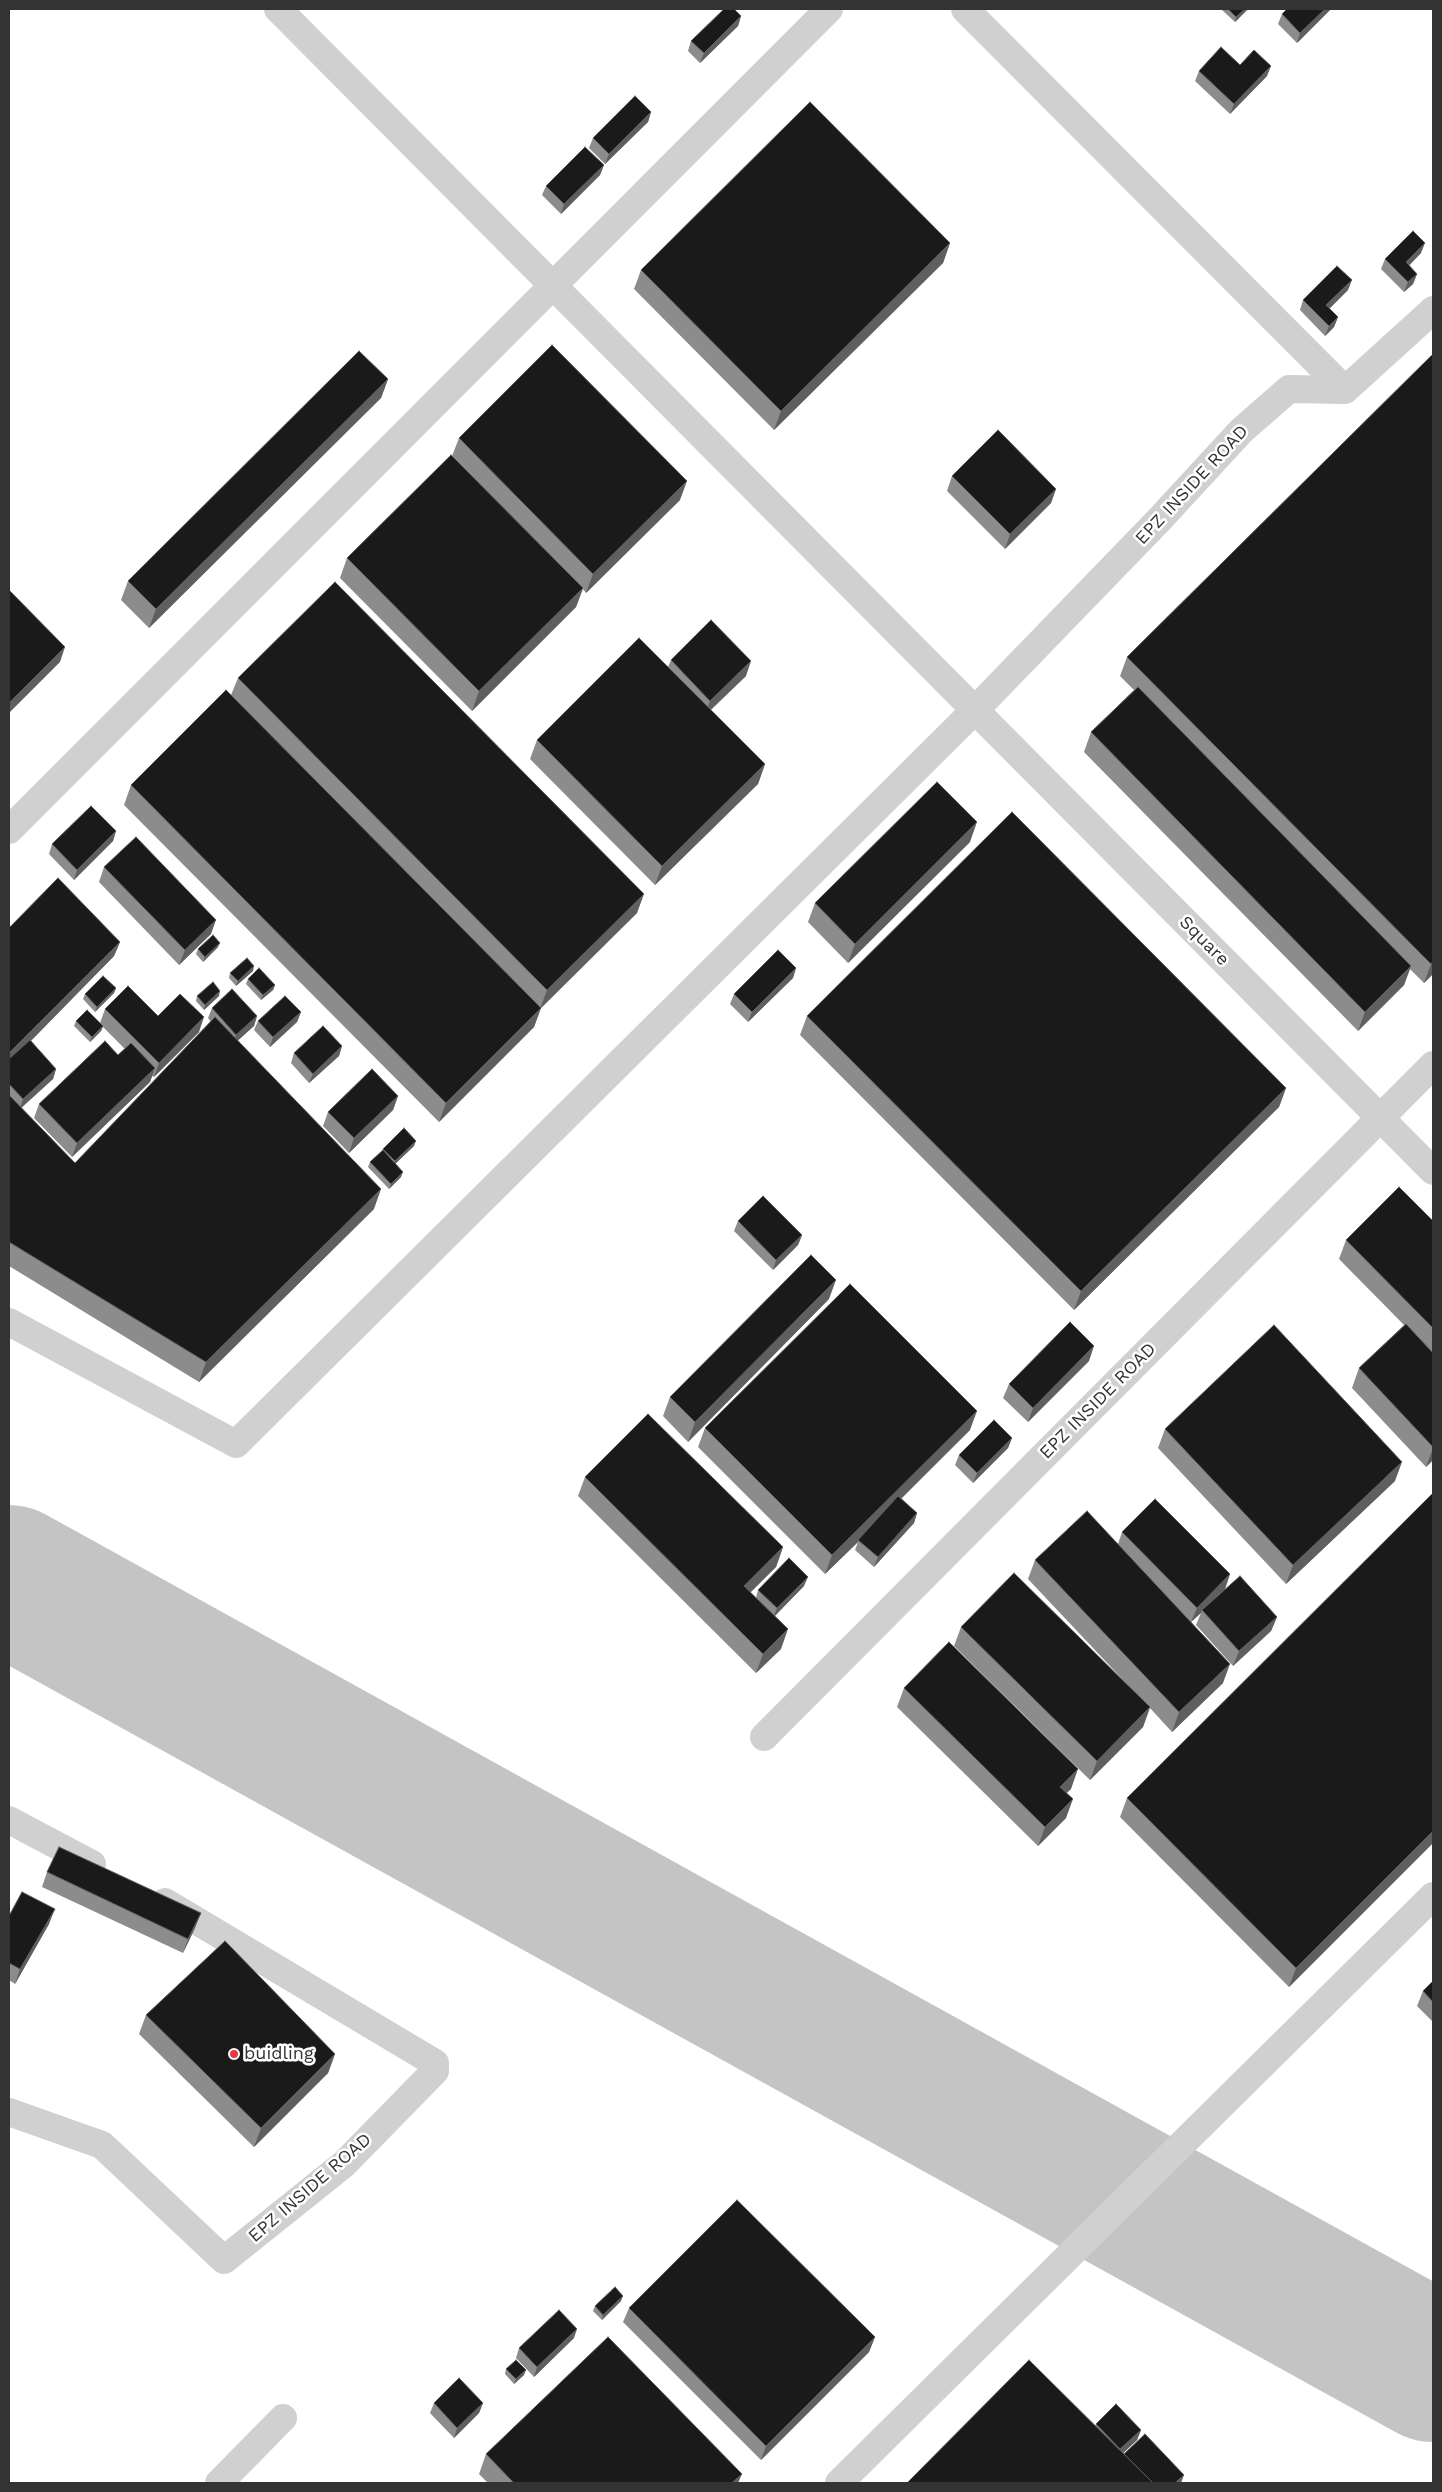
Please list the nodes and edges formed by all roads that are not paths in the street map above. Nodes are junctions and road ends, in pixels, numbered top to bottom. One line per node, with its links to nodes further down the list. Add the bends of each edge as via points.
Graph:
1 (278, 9): 4 (street, Square)
2 (829, 9): 4 (street)
3 (965, 9): 6 (street)
4 (553, 285): 7 (street, Square); 8 (street)
5 (1433, 310): 6 (street)
6 (1345, 390): 7 (street, EPZ INSIDE ROAD, via 1289,389 1241,431)
7 (975, 710): 10 (street, Square); 12 (street, EPZ INSIDE ROAD, via 236,1444)
8 (9, 830)
9 (1433, 1065): 10 (street, EPZ INSIDE ROAD)
10 (1380, 1118): 11 (street, Square); 13 (street, EPZ INSIDE ROAD)
11 (1433, 1171)
12 (9, 1322)
13 (764, 1737)
14 (9, 1820): 15 (street)
15 (112, 1875)
16 (147, 1893): 18 (street, EPZ INSIDE ROAD, via 435,2063 435,2071 344,2164 224,2260 102,2145)
17 (1433, 1896): 21 (street)
18 (9, 2112)
19 (283, 2418): 20 (street)
20 (219, 2483)
21 (839, 2483)

